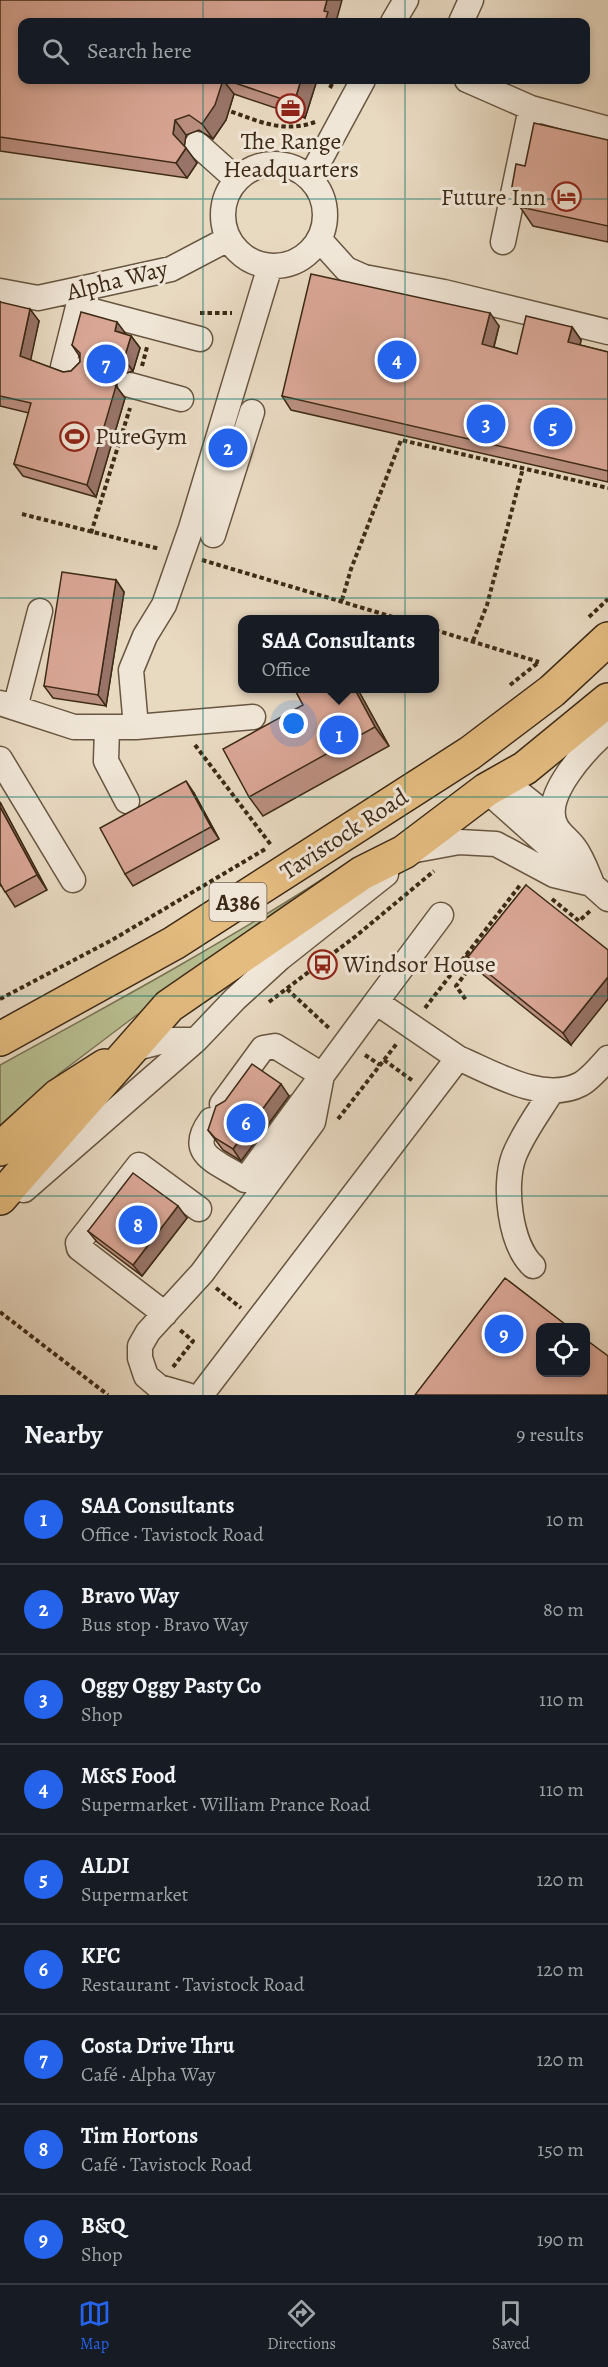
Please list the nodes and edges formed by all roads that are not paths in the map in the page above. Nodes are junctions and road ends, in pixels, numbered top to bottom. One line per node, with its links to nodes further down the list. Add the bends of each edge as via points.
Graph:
1 (406, 0): 3 (street)
2 (471, 0): 4 (street)
3 (395, 18)
4 (463, 18)
5 (361, 84): 10 (street)
6 (476, 84): 7 (street)
7 (531, 108): 8 (street); 14 (street)
8 (597, 126)
9 (197, 144): 11 (street)
10 (310, 178): 11 (street, via 281,164 265,164); 13 (street, via 324,204 325,219)
11 (236, 179): 12 (street, via 222,208)
12 (228, 239): 15 (street, via 253,262); 16 (street, Alpha Way, via 171,269 38,298)
13 (319, 239): 15 (street, via 303,258 287,265); 17 (street, via 346,269 364,277 444,292)
14 (503, 242)
15 (270, 266): 23 (street)
16 (0, 291)
17 (608, 333)
18 (200, 339): 19 (street, via 78,307 63,367)
19 (75, 370)
20 (133, 386): 21 (street)
21 (181, 399)
22 (252, 412): 23 (street)
23 (202, 531): 29 (street, via 181,554 164,604 131,670)
24 (40, 611): 27 (street)
25 (595, 631): 32 (highway, Tavistock Road / A386, via 552,691)
26 (608, 700): 34 (highway, Tavistock Road / A386, via 525,768)
27 (4, 705): 30 (street, via 74,728)
28 (253, 717): 29 (street)
29 (136, 727): 30 (street)
30 (107, 728): 35 (street, via 106,760)
31 (608, 730): 36 (street, via 583,752 567,774 559,791)
32 (470, 753): 34 (highway); 38 (highway, Tavistock Road / A386)
33 (0, 759): 39 (street)
34 (486, 790): 36 (street, via 518,792); 37 (highway, Tavistock Road / A386); 38 (highway, A386, via 453,786); 40 (street)
35 (127, 801)
36 (554, 820): 40 (street)
37 (404, 852): 40 (street, via 459,842 496,844 554,876); 44 (street, Tavistock Road, via 397,865 280,958); 45 (highway, Tavistock Road / A386, via 362,873 169,1006)
38 (310, 856): 43 (highway, Tavistock Road / A386, via 174,943)
39 (74, 880)
40 (602, 894)
41 (441, 915): 42 (street)
42 (376, 1002): 46 (street); 48 (street)
43 (0, 1039)
44 (196, 1040): 45 (street, Tavistock Road, via 168,1040); 53 (street)
45 (129, 1050): 50 (highway, Tavistock Road / A386, via 58,1095); 51 (highway, Tavistock Road / A386)
46 (458, 1058): 49 (street, via 536,1089); 56 (street)
47 (608, 1059): 49 (street, via 582,1083)
48 (322, 1075): 48 (street, via 275,1046 263,1048 201,1132 203,1152 245,1180); 55 (street, via 313,1122)
49 (552, 1091): 54 (street, via 513,1157 508,1195 514,1229 525,1259)
50 (0, 1149)
51 (0, 1198)
52 (199, 1209): 55 (street, via 139,1165 78,1243 79,1248)
53 (0, 1210)
54 (533, 1266)
55 (170, 1317): 56 (street, via 148,1332 140,1346 140,1358 147,1376 159,1387)
56 (196, 1394)

